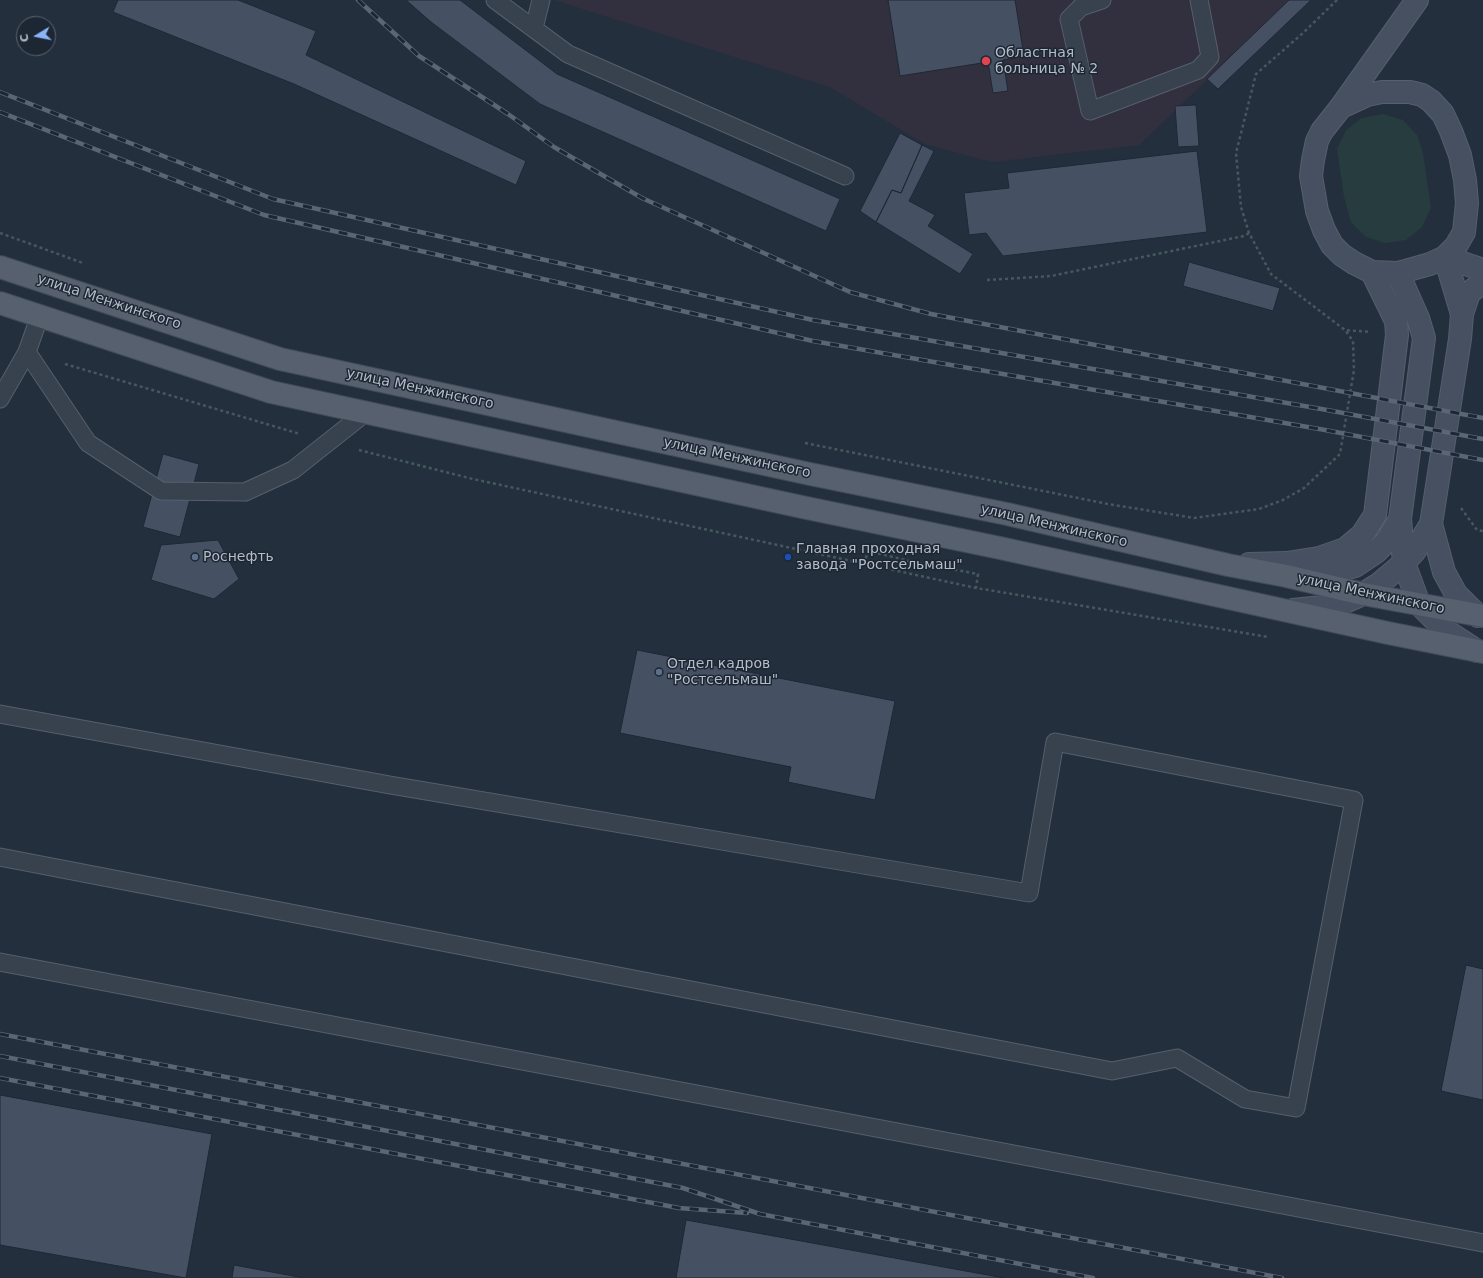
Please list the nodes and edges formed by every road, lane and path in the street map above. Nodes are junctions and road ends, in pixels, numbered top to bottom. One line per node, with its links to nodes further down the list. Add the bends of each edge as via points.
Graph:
1 (495, 0): 6 (lane)
2 (541, 0): 6 (lane)
3 (1102, 0): 4 (lane, via 1081,7 1068,19 1090,111 1198,70 1210,56)
4 (1199, 0)
5 (1417, 0): 7 (main road)
6 (534, 28): 8 (lane, via 568,54)
7 (1341, 107): 11 (main road, via 1367,95 1410,92 1431,101 1443,114 1460,155 1467,203 1464,232 1456,246); 15 (main road, via 1317,141 1311,176 1313,194 1324,230 1332,245 1342,255)
8 (845, 176)
9 (0, 232): 12 (path)
10 (1249, 233): 17 (path, via 1051,276)
11 (1445, 257): 14 (main road); 16 (main road); 20 (main road)
12 (85, 264)
13 (0, 266): 32 (main road, улица Менжинского, via 280,359 1007,514)
14 (1483, 270)
15 (1372, 272): 16 (main road); 32 (main road, via 1396,321 1397,334 1375,515 1362,535 1345,549 1319,558 1288,563)
16 (1398, 273): 28 (main road, via 1424,338)
17 (987, 280)
18 (1483, 282): 20 (main road, via 1470,293)
19 (0, 302): 21 (main road)
20 (1462, 314): 29 (main road)
21 (40, 315): 23 (lane); 25 (main road, via 271,392)
22 (1345, 330): 27 (path, via 1353,341 1354,370 1340,454 1304,488 1259,509 1194,518 1108,504)
23 (27, 352): 24 (lane); 26 (path); 26 (lane, via 88,443 161,491 245,492 293,470)
24 (0, 399)
25 (365, 413): 26 (lane); 37 (main road)
26 (328, 442): 31 (path, via 473,480)
27 (798, 442)
28 (1400, 519): 30 (main road); 33 (main road, via 1388,541 1355,566 1327,573)
29 (1431, 524): 30 (main road); 38 (main road, via 1444,572 1456,594)
30 (1404, 563): 35 (main road, via 1380,584); 36 (main road)
31 (864, 564): 34 (path); 34 (path, via 868,551 978,574)
32 (1228, 565): 33 (main road, улица Менжинского)
33 (1286, 576): 35 (main road, улица Менжинского)
34 (976, 588): 39 (path)
35 (1363, 594): 36 (main road, улица Менжинского); 37 (main road, via 1345,602 1322,607)
36 (1419, 604): 38 (main road, улица Менжинского); 40 (main road, via 1445,630)
37 (1283, 610): 40 (main road, via 1388,634)
38 (1480, 616)
39 (1268, 637)
40 (1480, 651)
41 (0, 714): 42 (lane, via 390,785 1029,893 1055,742 1354,800 1296,1108 1245,1099 1178,1058 1112,1072)
42 (0, 857)
43 (0, 962): 44 (lane)
44 (1483, 1243)

